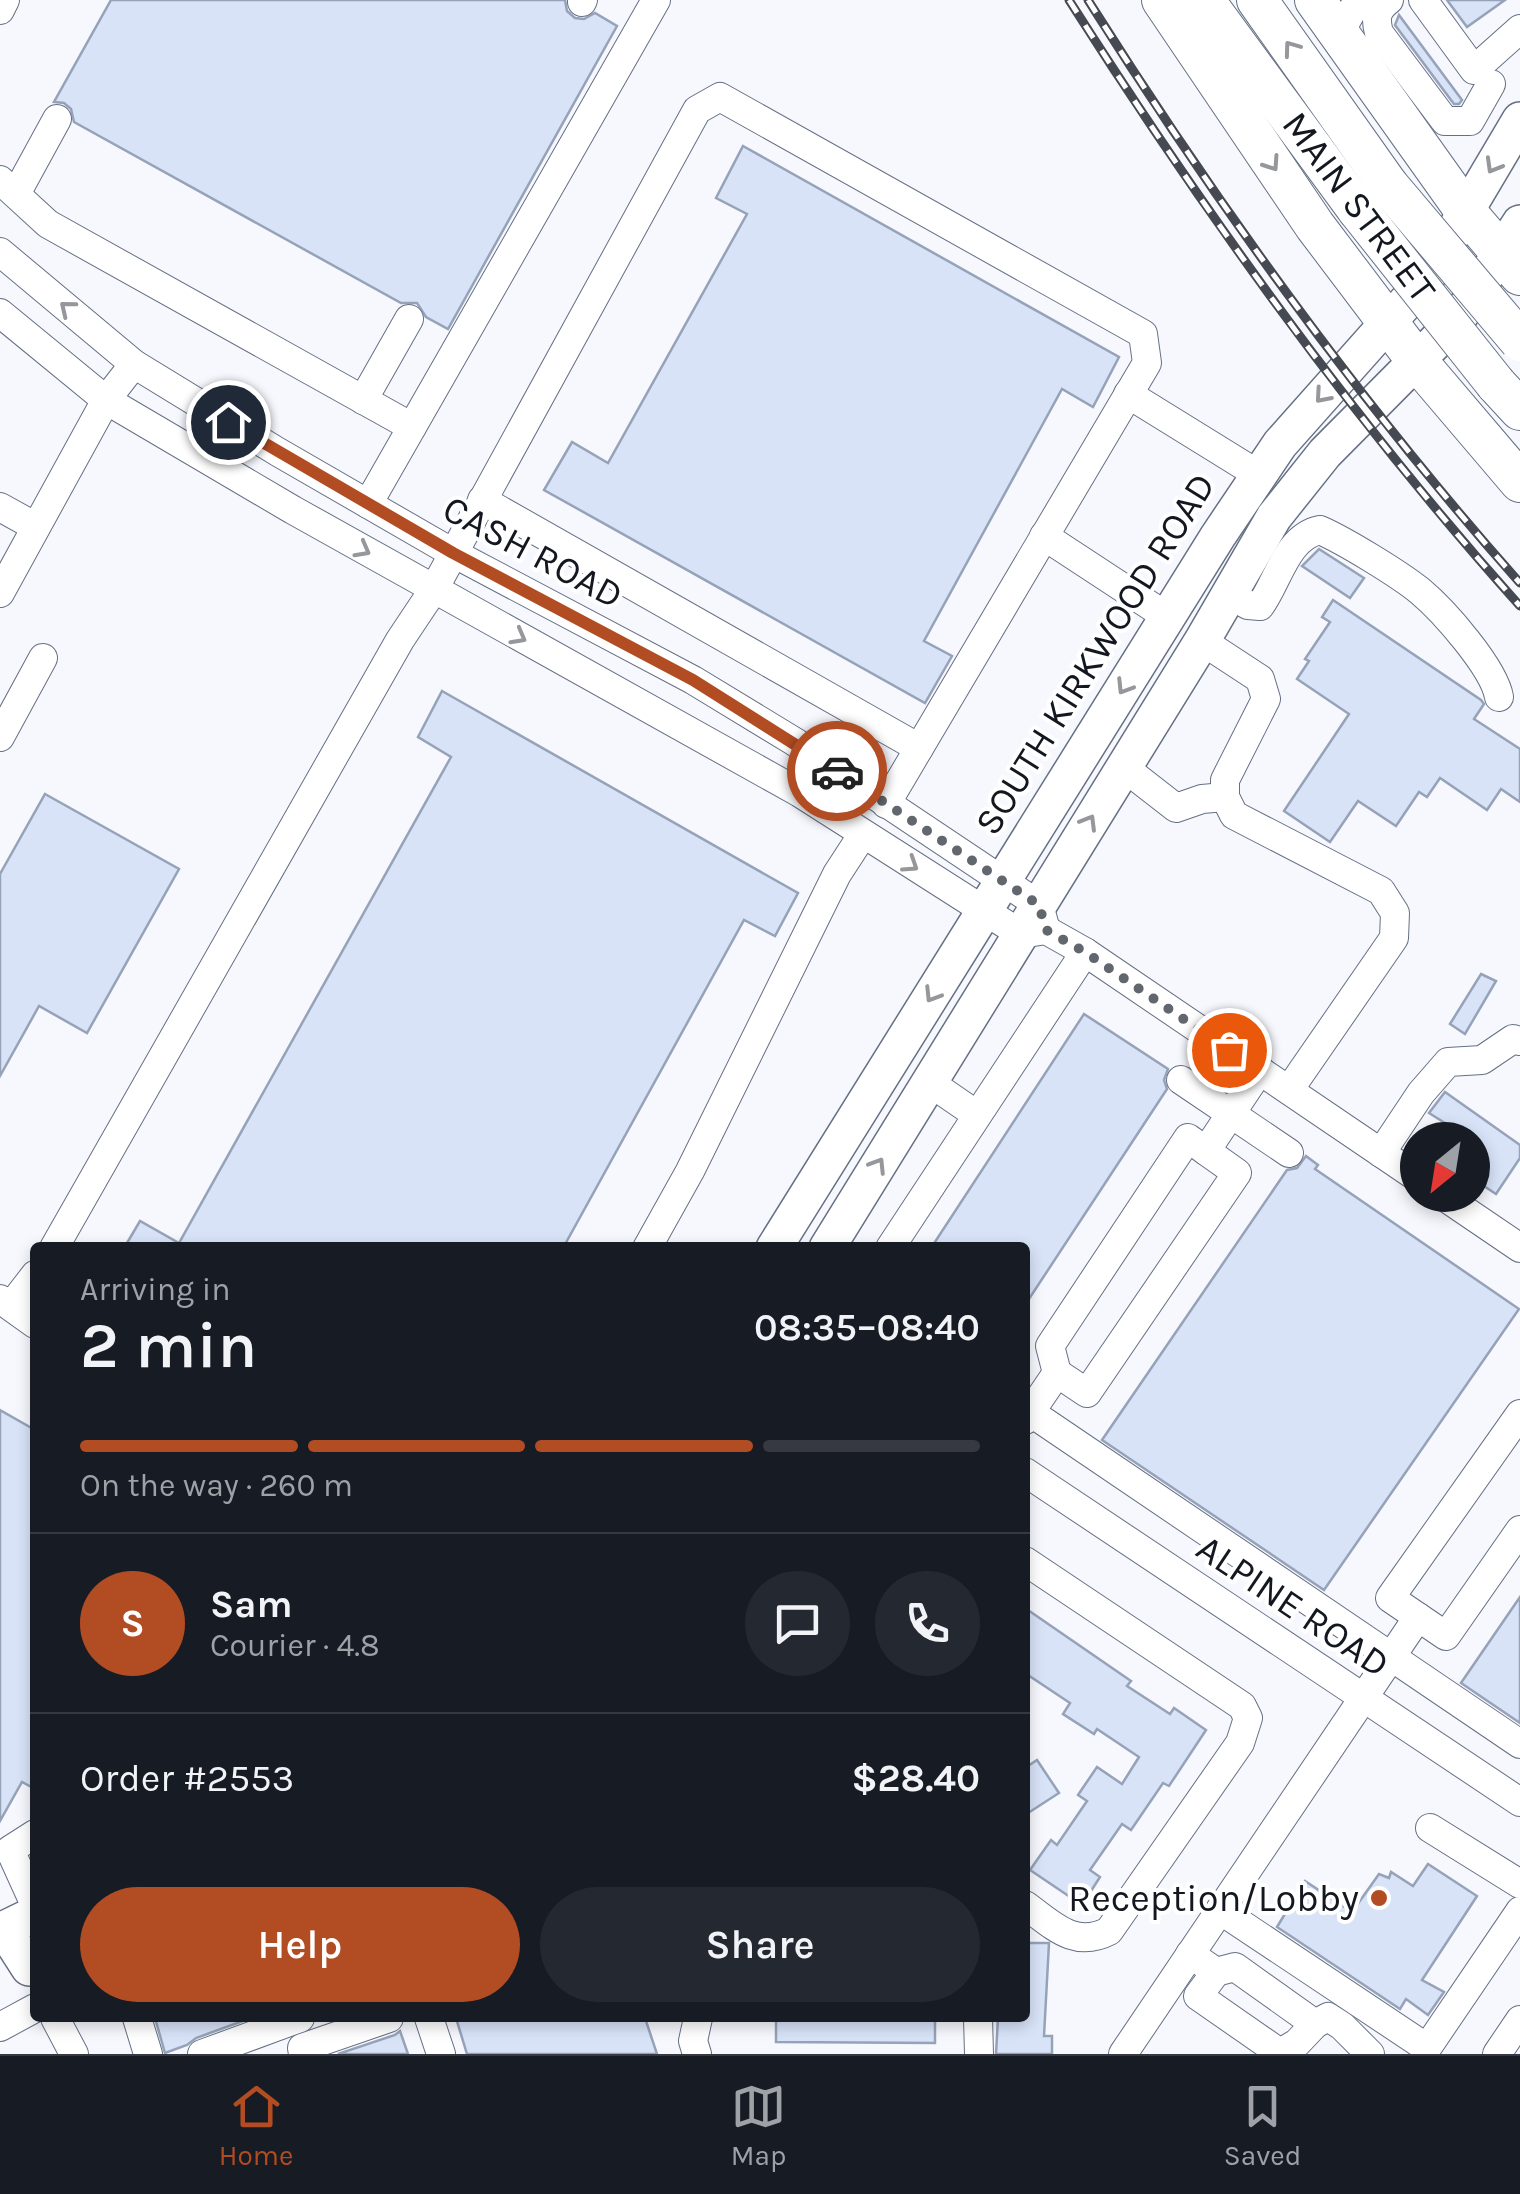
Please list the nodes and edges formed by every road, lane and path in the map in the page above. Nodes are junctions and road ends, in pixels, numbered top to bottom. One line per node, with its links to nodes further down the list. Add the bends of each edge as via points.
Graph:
1 (5, 0): 9 (street)
2 (656, 0): 34 (street)
3 (1162, 0): 21 (highway, one-way to 21)
4 (1204, 0): 19 (highway, MAIN STREET)
5 (1256, 0): 19 (highway, MAIN STREET, one-way to 5)
6 (1314, 0): 10 (highway)
7 (1388, 0): 12 (street, via 1376,20)
8 (1423, 0): 13 (street)
9 (0, 10)
10 (1348, 17): 12 (highway)
11 (1520, 29): 13 (street)
12 (1379, 62): 13 (street, via 1445,121 1470,121); 17 (highway)
13 (1482, 77): 14 (street)
14 (1520, 110)
15 (57, 119): 18 (street)
16 (1520, 120): 20 (main road, SOUTH KIRKWOOD ROAD, one-way to 20)
17 (1417, 146): 20 (highway); 21 (highway, via 1422,186 1391,226 1337,236)
18 (8, 187): 33 (street, via 48,224)
19 (1373, 197): 27 (highway, MAIN STREET, bridge); 31 (highway, MAIN STREET, bridge)
20 (1466, 212): 22 (highway); 26 (main road, SOUTH KIRKWOOD ROAD, via 1424,282)
21 (1315, 226): 26 (highway)
22 (1514, 251): 28 (main road, SOUTH KIRKWOOD ROAD)
23 (0, 252): 29 (street, CASH ROAD, one-way to 23)
24 (0, 314): 32 (street, CASH ROAD)
25 (409, 319): 33 (street)
26 (1388, 324): 28 (highway); 36 (main road, SOUTH KIRKWOOD ROAD, one-way to 36)
27 (1520, 337): 35 (highway, via 1504,339 1486,355 1471,382 1468,400)
28 (1417, 361): 35 (highway); 45 (main road, SOUTH KIRKWOOD ROAD, via 1305,476)
29 (134, 364): 32 (street); 39 (street, CASH ROAD)
30 (1128, 394): 36 (street); 38 (street, via 1147,363 1143,334 720,98 696,110); 42 (street)
31 (1508, 397)
32 (106, 400): 41 (street); 47 (street, CASH ROAD, one-way to 47)
33 (363, 400): 34 (street)
34 (412, 427): 39 (street)
35 (1477, 432): 37 (highway)
36 (1259, 475): 43 (main road, SOUTH KIRKWOOD ROAD)
37 (1520, 482)
38 (482, 500): 44 (street); 55 (street)
39 (368, 504): 44 (street, CASH ROAD)
40 (0, 508): 41 (street)
41 (36, 527): 48 (street)
42 (1044, 536): 50 (street); 55 (street)
43 (1214, 541): 45 (main road); 46 (main road, SOUTH KIRKWOOD ROAD)
44 (453, 553): 47 (street); 58 (street, CASH ROAD, via 693,680)
45 (1246, 560): 49 (main road, SOUTH KIRKWOOD ROAD)
46 (1194, 574): 49 (main road); 50 (main road, SOUTH KIRKWOOD ROAD)
47 (434, 589): 59 (street, CASH ROAD, one-way to 59); 75 (street)
48 (0, 592)
49 (1228, 594): 51 (main road, SOUTH KIRKWOOD ROAD); 53 (street, via 1260,606 1289,553 1320,530 1422,592 1484,662)
50 (1166, 616): 51 (main road); 60 (main road, SOUTH KIRKWOOD ROAD, one-way to 60)
51 (1202, 641): 56 (main road, SOUTH KIRKWOOD ROAD); 57 (street, via 1260,679 1266,699 1224,780)
52 (43, 658): 54 (street)
53 (1499, 697)
54 (0, 737)
55 (919, 748): 58 (street)
56 (1122, 766): 57 (street, via 1176,808); 61 (main road, SOUTH KIRKWOOD ROAD, one-way to 56)
57 (1225, 798): 67 (street, via 1234,815 1381,891 1395,913 1394,938)
58 (886, 804): 60 (street, CASH ROAD)
59 (863, 834): 60 (street, CASH ROAD, one-way to 60); 76 (street, via 837,874)
60 (993, 897): 61 (street, CASH ROAD); 77 (main road, SOUTH KIRKWOOD ROAD, one-way to 77)
61 (1035, 923): 62 (street, CASH ROAD); 66 (main road, SOUTH KIRKWOOD ROAD)
62 (1085, 952): 64 (street, CASH ROAD); 69 (street)
63 (1520, 1041): 72 (street, via 1482,1060 1448,1062)
64 (1260, 1070): 67 (street, CASH ROAD); 68 (street)
65 (1181, 1080): 68 (street)
66 (930, 1082): 69 (street); 78 (main road, SOUTH KIRKWOOD ROAD, one-way to 66)
67 (1289, 1090): 72 (street, CASH ROAD)
68 (1230, 1114): 70 (street); 71 (street)
69 (977, 1115): 79 (street)
70 (1206, 1151): 84 (street, via 1188,1138 1050,1346); 84 (street, via 1238,1173 1088,1392)
71 (1289, 1153)
72 (1381, 1153): 73 (street, CASH ROAD)
73 (1400, 1166)
74 (1467, 1212): 80 (street)
75 (57, 1242)
76 (660, 1242)
77 (778, 1242)
78 (832, 1242)
79 (894, 1242)
80 (1520, 1248)
81 (30, 1279): 82 (street)
82 (5, 1302): 83 (street)
83 (30, 1320)
84 (1057, 1372): 85 (street)
85 (1030, 1413)
86 (1520, 1414): 91 (street, via 1390,1598)
87 (1030, 1417): 92 (street)
88 (1030, 1475): 93 (street, ALPINE ROAD)
89 (1520, 1530): 91 (street, via 1446,1636)
90 (1030, 1564): 100 (street, via 1242,1706 1248,1718 1240,1742 1110,1931 1078,1938)
91 (1418, 1617): 92 (street)
92 (1390, 1657): 93 (street); 94 (street)
93 (1362, 1697): 95 (street, ALPINE ROAD); 101 (street)
94 (1520, 1744)
95 (1520, 1802)
96 (1430, 1828): 98 (street)
97 (30, 1837): 99 (street, via 10,1850)
98 (1520, 1884)
99 (30, 1894)
100 (1030, 1908)
101 (1220, 1910): 102 (street, via 1427,2048); 104 (street)
102 (1520, 1911)
103 (10, 1925): 106 (main road)
104 (1190, 1954): 105 (street); 125 (street)
105 (1216, 1972): 116 (street, via 1235,1967); 116 (street, via 1198,1996 1280,2053)
106 (25, 1974)
107 (30, 2011): 117 (street)
108 (1520, 2020): 127 (street)
109 (57, 2022): 118 (street)
110 (138, 2022): 119 (street)
111 (289, 2022): 120 (street)
112 (377, 2022): 121 (street, via 302,2048)
113 (430, 2022): 122 (street)
114 (697, 2022): 123 (street)
115 (978, 2022): 124 (street)
116 (1315, 2024): 126 (street, via 1328,2017)
117 (0, 2027)
118 (74, 2054)
119 (148, 2054)
120 (202, 2054)
121 (304, 2054)
122 (440, 2054)
123 (697, 2054)
124 (978, 2054)
125 (1124, 2054)
126 (1370, 2054)
127 (1497, 2054)

